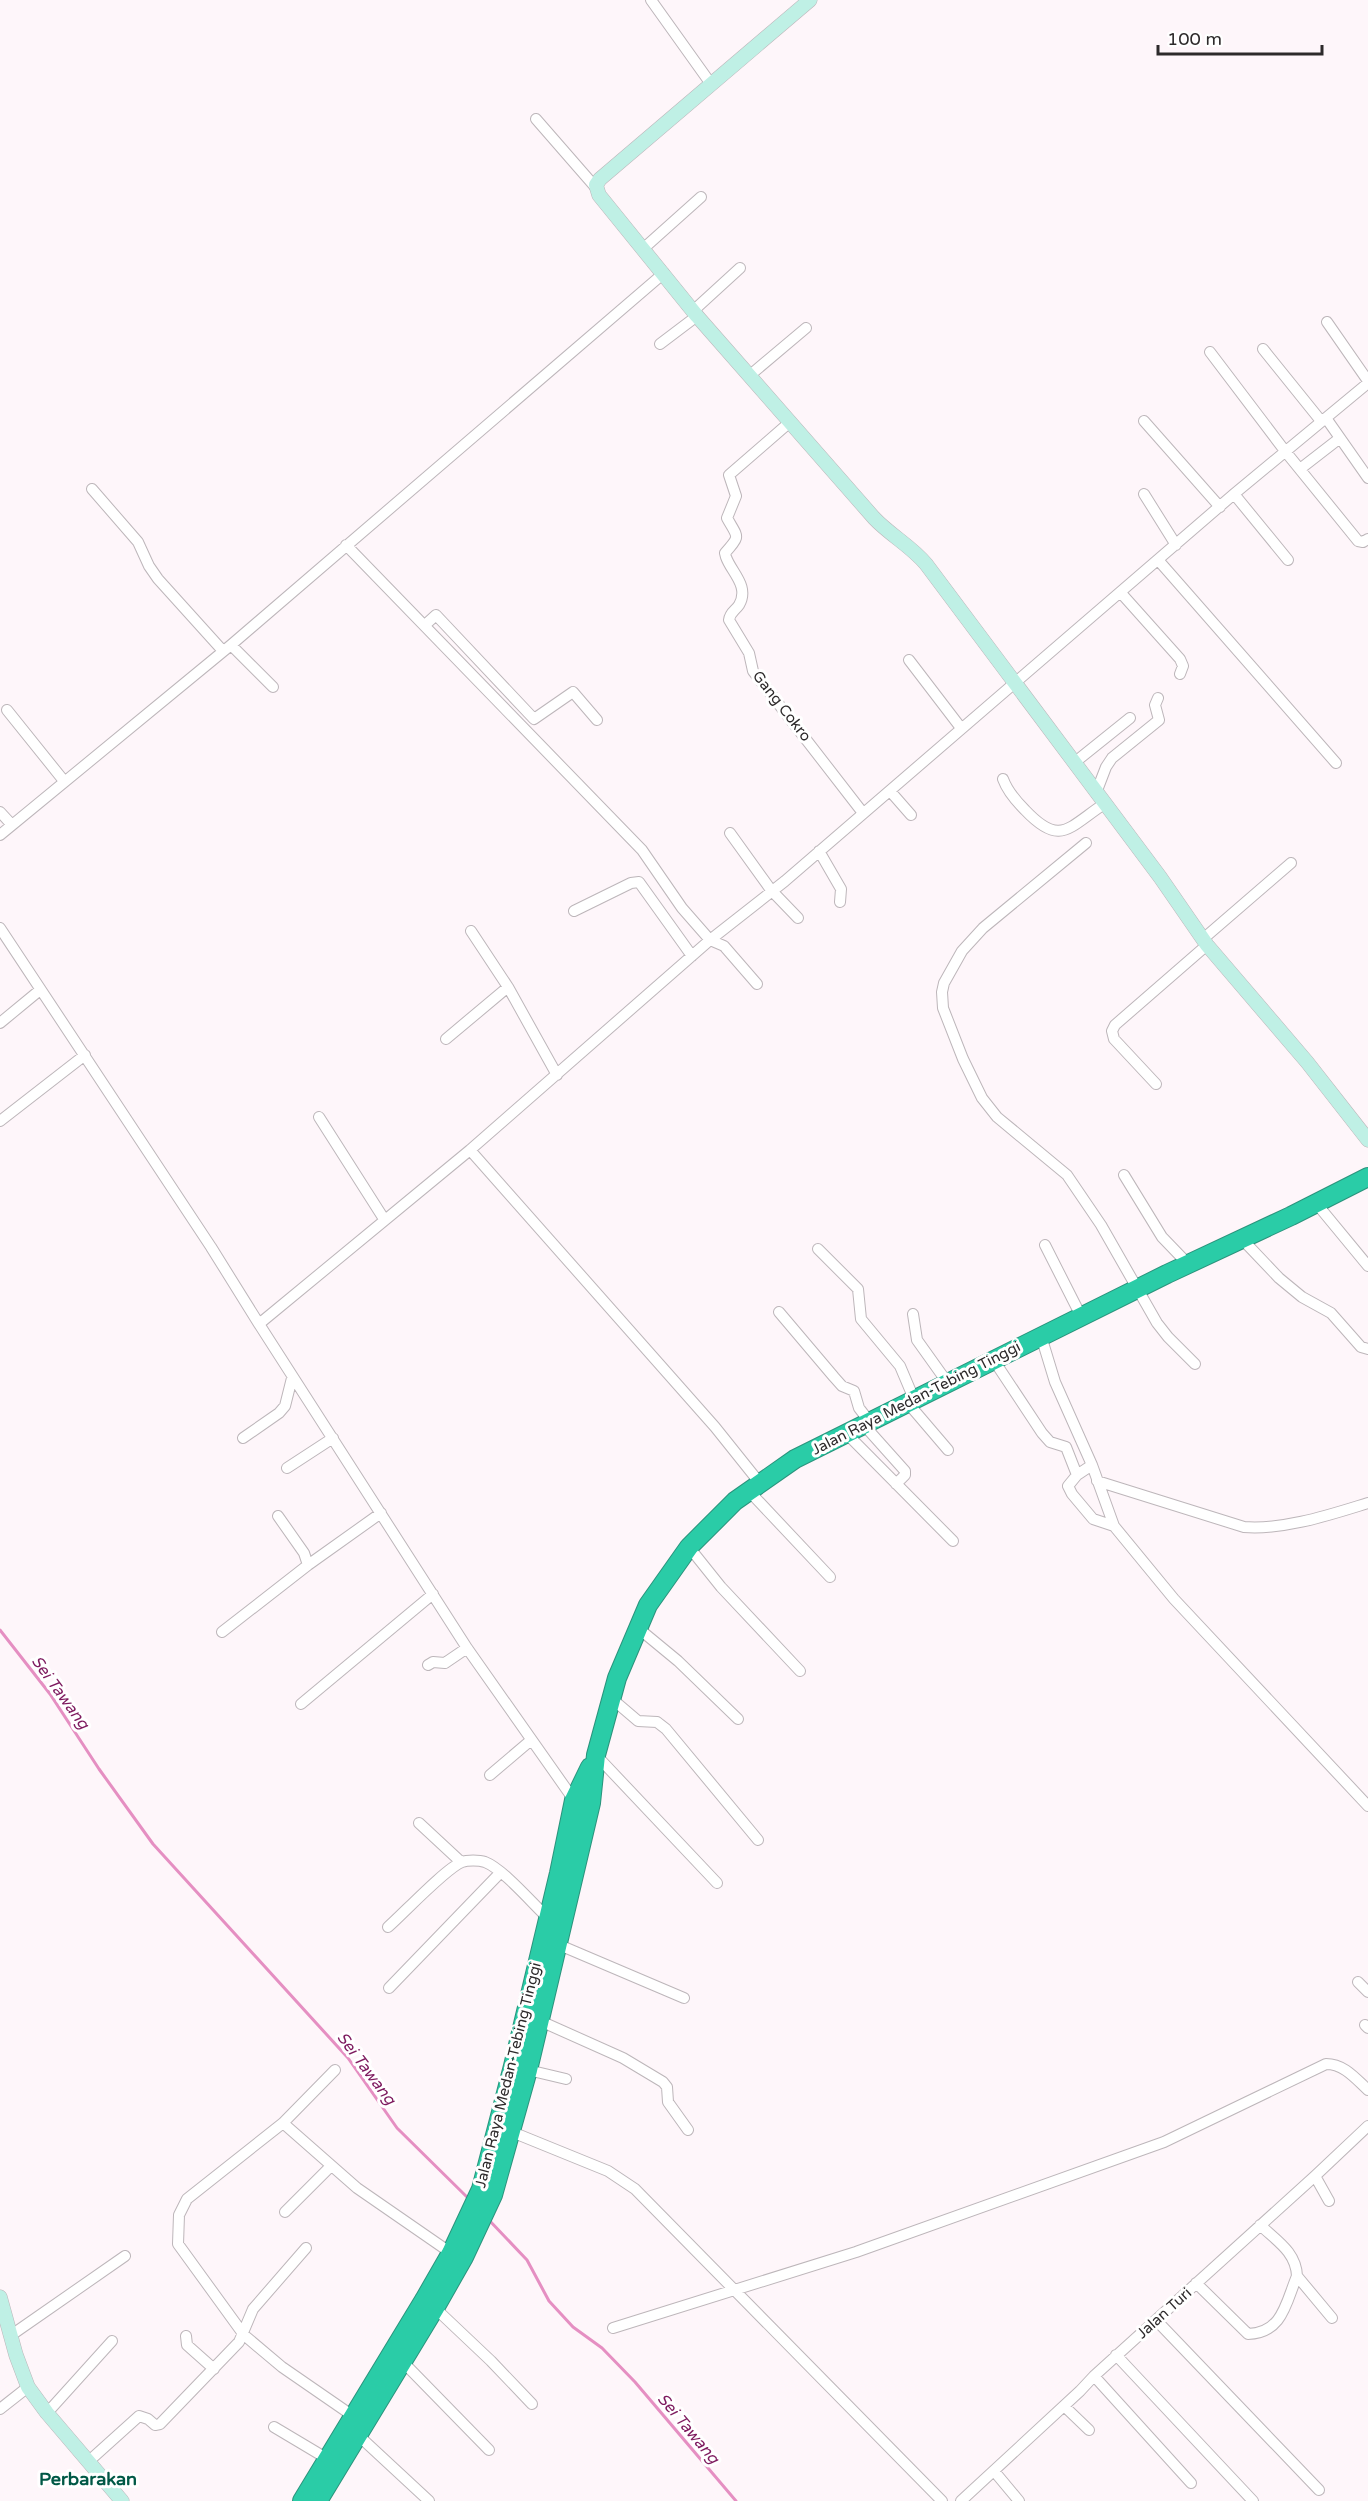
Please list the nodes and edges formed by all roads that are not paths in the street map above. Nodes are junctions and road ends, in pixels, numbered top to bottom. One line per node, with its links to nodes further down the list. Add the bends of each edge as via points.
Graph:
1 (651, 0): 3 (street)
2 (810, 0): 3 (street)
3 (711, 84): 5 (street, via 600,179)
4 (536, 119): 5 (street)
5 (597, 189): 7 (street)
6 (701, 197): 7 (street)
7 (644, 248): 9 (street)
8 (740, 268): 10 (street)
9 (664, 273): 10 (street); 30 (street)
10 (695, 313): 13 (street); 16 (street)
11 (1327, 322): 17 (street)
12 (806, 328): 16 (street)
13 (660, 344)
14 (1263, 350): 18 (street)
15 (1210, 352): 22 (street)
16 (749, 376): 20 (street)
17 (1367, 385): 18 (street)
18 (1324, 420): 21 (street); 22 (street)
19 (1144, 421): 28 (street)
20 (790, 422): 39 (street, via 874,518 926,564); 53 (street, Gang Cokro, via 729,475 736,502 727,518 738,537 725,553 738,576 741,592 740,602 729,620 749,653 753,671)
21 (1340, 438): 23 (street); 24 (street)
22 (1285, 451): 23 (street); 27 (street)
23 (1300, 469): 29 (street, via 1358,541)
24 (1368, 478)
25 (92, 489): 36 (street, via 138,542 149,566 169,592)
26 (1144, 494): 31 (street)
27 (1234, 494): 28 (street); 32 (street)
28 (1220, 507): 31 (street)
29 (1368, 539)
30 (346, 545): 35 (street); 36 (street)
31 (1176, 545): 33 (street)
32 (1288, 560)
33 (1159, 561): 34 (street); 47 (street)
34 (1121, 593): 38 (street, via 1180,659 1183,666); 39 (street)
35 (425, 625): 44 (street, via 436,615 534,719 573,692); 67 (street, via 642,850 682,908)
36 (227, 648): 40 (street); 49 (street)
37 (909, 660): 45 (street)
38 (1179, 674)
39 (1014, 684): 45 (street); 46 (street)
40 (273, 687)
41 (1158, 698): 51 (street, via 1155,705 1159,720 1112,758 1106,767)
42 (7, 710): 49 (street)
43 (1130, 718): 46 (street)
44 (597, 720)
45 (961, 728): 50 (street)
46 (1074, 763): 51 (street)
47 (1336, 763)
48 (1003, 779): 51 (street, via 1036,822 1052,832 1070,826)
49 (64, 781): 55 (street)
50 (890, 791): 53 (street); 54 (street)
51 (1100, 798): 68 (street)
52 (0, 812): 55 (street)
53 (863, 813): 59 (street)
54 (911, 815)
55 (12, 825): 57 (street)
56 (730, 833): 61 (street)
57 (0, 836)
58 (1086, 843): 91 (street, via 983,928 962,951 944,983 943,1008 982,1098 997,1117 1067,1175)
59 (819, 851): 61 (street); 62 (street, via 841,889)
60 (1291, 863): 68 (street)
61 (771, 890): 64 (street); 67 (street)
62 (840, 902)
63 (574, 911): 69 (street, via 639,882)
64 (798, 918)
65 (0, 928): 72 (street)
66 (471, 931): 71 (street)
67 (710, 940): 69 (street); 70 (street, via 724,946)
68 (1205, 942): 77 (street, via 1112,1030 1114,1039); 80 (street)
69 (692, 956): 76 (street)
70 (757, 984)
71 (508, 987): 74 (street); 76 (street)
72 (40, 990): 73 (street); 75 (street)
73 (0, 1023)
74 (446, 1040)
75 (85, 1055): 79 (street); 95 (street)
76 (557, 1075): 81 (street)
77 (1156, 1084)
78 (319, 1116): 85 (street)
79 (0, 1121)
80 (1368, 1140)
81 (470, 1150): 85 (street); 112 (street, via 715,1427)
82 (1124, 1175): 89 (street, via 1162,1238)
83 (1368, 1177): 84 (highway, Jalan Raya Medan-Tebing Tinggi)
84 (1316, 1203): 86 (highway, Jalan Raya Medan-Tebing Tinggi); 90 (street)
85 (384, 1219): 95 (street)
86 (1240, 1238): 89 (highway, Jalan Raya Medan-Tebing Tinggi); 97 (street, via 1287,1285 1331,1313 1361,1347)
87 (1045, 1245): 94 (street)
88 (818, 1250): 102 (street, via 858,1289 861,1318 900,1366)
89 (1188, 1264): 91 (highway, Jalan Raya Medan-Tebing Tinggi)
90 (1368, 1266)
91 (1137, 1289): 94 (highway, Jalan Raya Medan-Tebing Tinggi); 99 (street, via 1168,1337)
92 (779, 1312): 103 (street, via 842,1386 854,1391)
93 (913, 1314): 101 (street, via 917,1340)
94 (1081, 1316): 96 (highway, Jalan Raya Medan-Tebing Tinggi)
95 (259, 1324): 100 (street)
96 (1041, 1336): 98 (highway, Jalan Raya Medan-Tebing Tinggi); 109 (street)
97 (1368, 1349)
98 (993, 1359): 101 (highway, Jalan Raya Medan-Tebing Tinggi); 109 (street, via 1042,1433 1050,1442 1066,1447)
99 (1195, 1364)
100 (292, 1378): 105 (street, via 285,1406); 106 (street)
101 (947, 1382): 102 (highway, Jalan Raya Medan-Tebing Tinggi)
102 (910, 1400): 103 (highway, Jalan Raya Medan-Tebing Tinggi); 107 (street)
103 (866, 1422): 104 (highway, Jalan Raya Medan-Tebing Tinggi); 111 (street, via 905,1472)
104 (846, 1433): 111 (street); 112 (highway, Jalan Raya Medan-Tebing Tinggi)
105 (243, 1438)
106 (333, 1438): 108 (street); 114 (street)
107 (948, 1450)
108 (287, 1468)
109 (1085, 1470): 110 (street); 116 (street, via 1070,1483 1069,1491 1093,1519)
110 (1097, 1481): 113 (street, via 1244,1527 1299,1521); 116 (street)
111 (896, 1484): 117 (street)
112 (754, 1486): 118 (highway, Jalan Raya Medan-Tebing Tinggi); 120 (street)
113 (1368, 1503)
114 (381, 1513): 119 (street); 121 (street)
115 (278, 1516): 119 (street)
116 (1114, 1526): 134 (street, via 1174,1599)
117 (952, 1541)
118 (689, 1547): 122 (highway, Jalan Raya Medan-Tebing Tinggi, via 654,1596); 126 (street)
119 (308, 1564): 123 (street)
120 (830, 1577)
121 (433, 1594): 124 (street); 128 (street)
122 (638, 1628): 127 (highway, Jalan Raya Medan-Tebing Tinggi, via 623,1658); 129 (street)
123 (222, 1632)
124 (467, 1648): 125 (street, via 445,1663); 130 (street)
125 (428, 1665)
126 (800, 1671)
127 (611, 1698): 131 (highway, Jalan Raya Medan-Tebing Tinggi); 136 (street, via 638,1721 657,1722 666,1729)
128 (301, 1704)
129 (738, 1719)
130 (530, 1741): 132 (street); 133 (street)
131 (596, 1755): 133 (highway, Jalan Raya Medan-Tebing Tinggi); 139 (street); 142 (highway, Jalan Raya Medan-Tebing Tinggi, via 591,1803)
132 (490, 1775)
133 (573, 1800): 140 (highway, Jalan Raya Medan-Tebing Tinggi)
134 (1368, 1806)
135 (419, 1824): 137 (street)
136 (758, 1840)
137 (461, 1862): 138 (street, via 484,1861); 141 (street)
138 (500, 1873): 140 (street); 144 (street)
139 (717, 1883)
140 (548, 1917): 158 (highway, Jalan Raya Medan-Tebing Tinggi, via 493,2147)
141 (388, 1927)
142 (557, 1944): 146 (street); 147 (highway, Jalan Raya Medan-Tebing Tinggi)
143 (1358, 1982): 145 (street)
144 (389, 1988)
145 (1368, 1992)
146 (684, 1998)
147 (538, 2020): 149 (highway, Jalan Raya Medan-Tebing Tinggi); 154 (street, via 623,2058 663,2082 668,2102)
148 (335, 2070): 152 (street)
149 (528, 2070): 150 (street); 155 (highway, Jalan Raya Medan-Tebing Tinggi)
150 (566, 2079)
151 (1368, 2090): 168 (street, via 1336,2064 1326,2064 1164,2142 856,2252)
152 (283, 2123): 156 (street); 174 (street, via 187,2199 179,2215 178,2244)
153 (1368, 2126): 157 (street, Jalan Turi)
154 (688, 2130)
155 (512, 2132): 158 (highway, Jalan Raya Medan-Tebing Tinggi); 168 (street, via 623,2179)
156 (331, 2166): 160 (street); 164 (street)
157 (1315, 2176): 159 (street); 162 (street, Jalan Turi)
158 (487, 2192): 161 (highway, Jalan Raya Medan-Tebing Tinggi)
159 (1329, 2201)
160 (285, 2212)
161 (476, 2216): 164 (highway, Jalan Raya Medan-Tebing Tinggi); 170 (highway, Jalan Raya Medan-Tebing Tinggi)
162 (1260, 2225): 166 (street, via 1290,2253); 167 (street, Jalan Turi)
163 (306, 2248): 174 (street, via 253,2309)
164 (451, 2253): 187 (highway, Jalan Raya Medan-Tebing Tinggi)
165 (125, 2256): 175 (street)
166 (1297, 2276): 167 (street, via 1282,2315 1261,2334 1248,2334); 171 (street)
167 (1196, 2283): 172 (street, Jalan Turi)
168 (734, 2291): 173 (street); 201 (street)
169 (0, 2298): 175 (street)
170 (435, 2308): 179 (highway, Jalan Raya Medan-Tebing Tinggi); 183 (street)
171 (1332, 2318)
172 (1156, 2319): 178 (street, Jalan Turi); 195 (street)
173 (613, 2328)
174 (244, 2335): 180 (street); 187 (street)
175 (10, 2336): 182 (street)
176 (186, 2336): 180 (street, via 187,2345)
177 (112, 2341): 186 (street)
178 (1116, 2355): 181 (street, Jalan Turi); 203 (street)
179 (403, 2361): 187 (highway, Jalan Raya Medan-Tebing Tinggi); 190 (street)
180 (214, 2369): 192 (street, via 160,2424 139,2416)
181 (1094, 2376): 184 (street, Jalan Turi); 194 (street)
182 (28, 2387): 185 (street); 186 (street)
183 (532, 2404)
184 (1064, 2406): 189 (street); 193 (street, Jalan Turi)
185 (0, 2409)
186 (47, 2413): 192 (street)
187 (353, 2426): 191 (highway, Jalan Raya Medan-Tebing Tinggi); 199 (highway, Jalan Raya Medan-Tebing Tinggi); 200 (street)
188 (274, 2427): 191 (street)
189 (1089, 2430)
190 (489, 2450)
191 (326, 2458): 198 (highway, Jalan Raya Medan-Tebing Tinggi)
192 (88, 2461): 197 (street)
193 (994, 2471): 196 (street, Jalan Turi); 202 (street)
194 (1191, 2483)
195 (1319, 2490)
196 (966, 2499)
197 (122, 2501)
198 (302, 2501)
199 (318, 2501)
200 (429, 2501)
201 (942, 2501)
202 (1019, 2501)
203 (1253, 2501)

